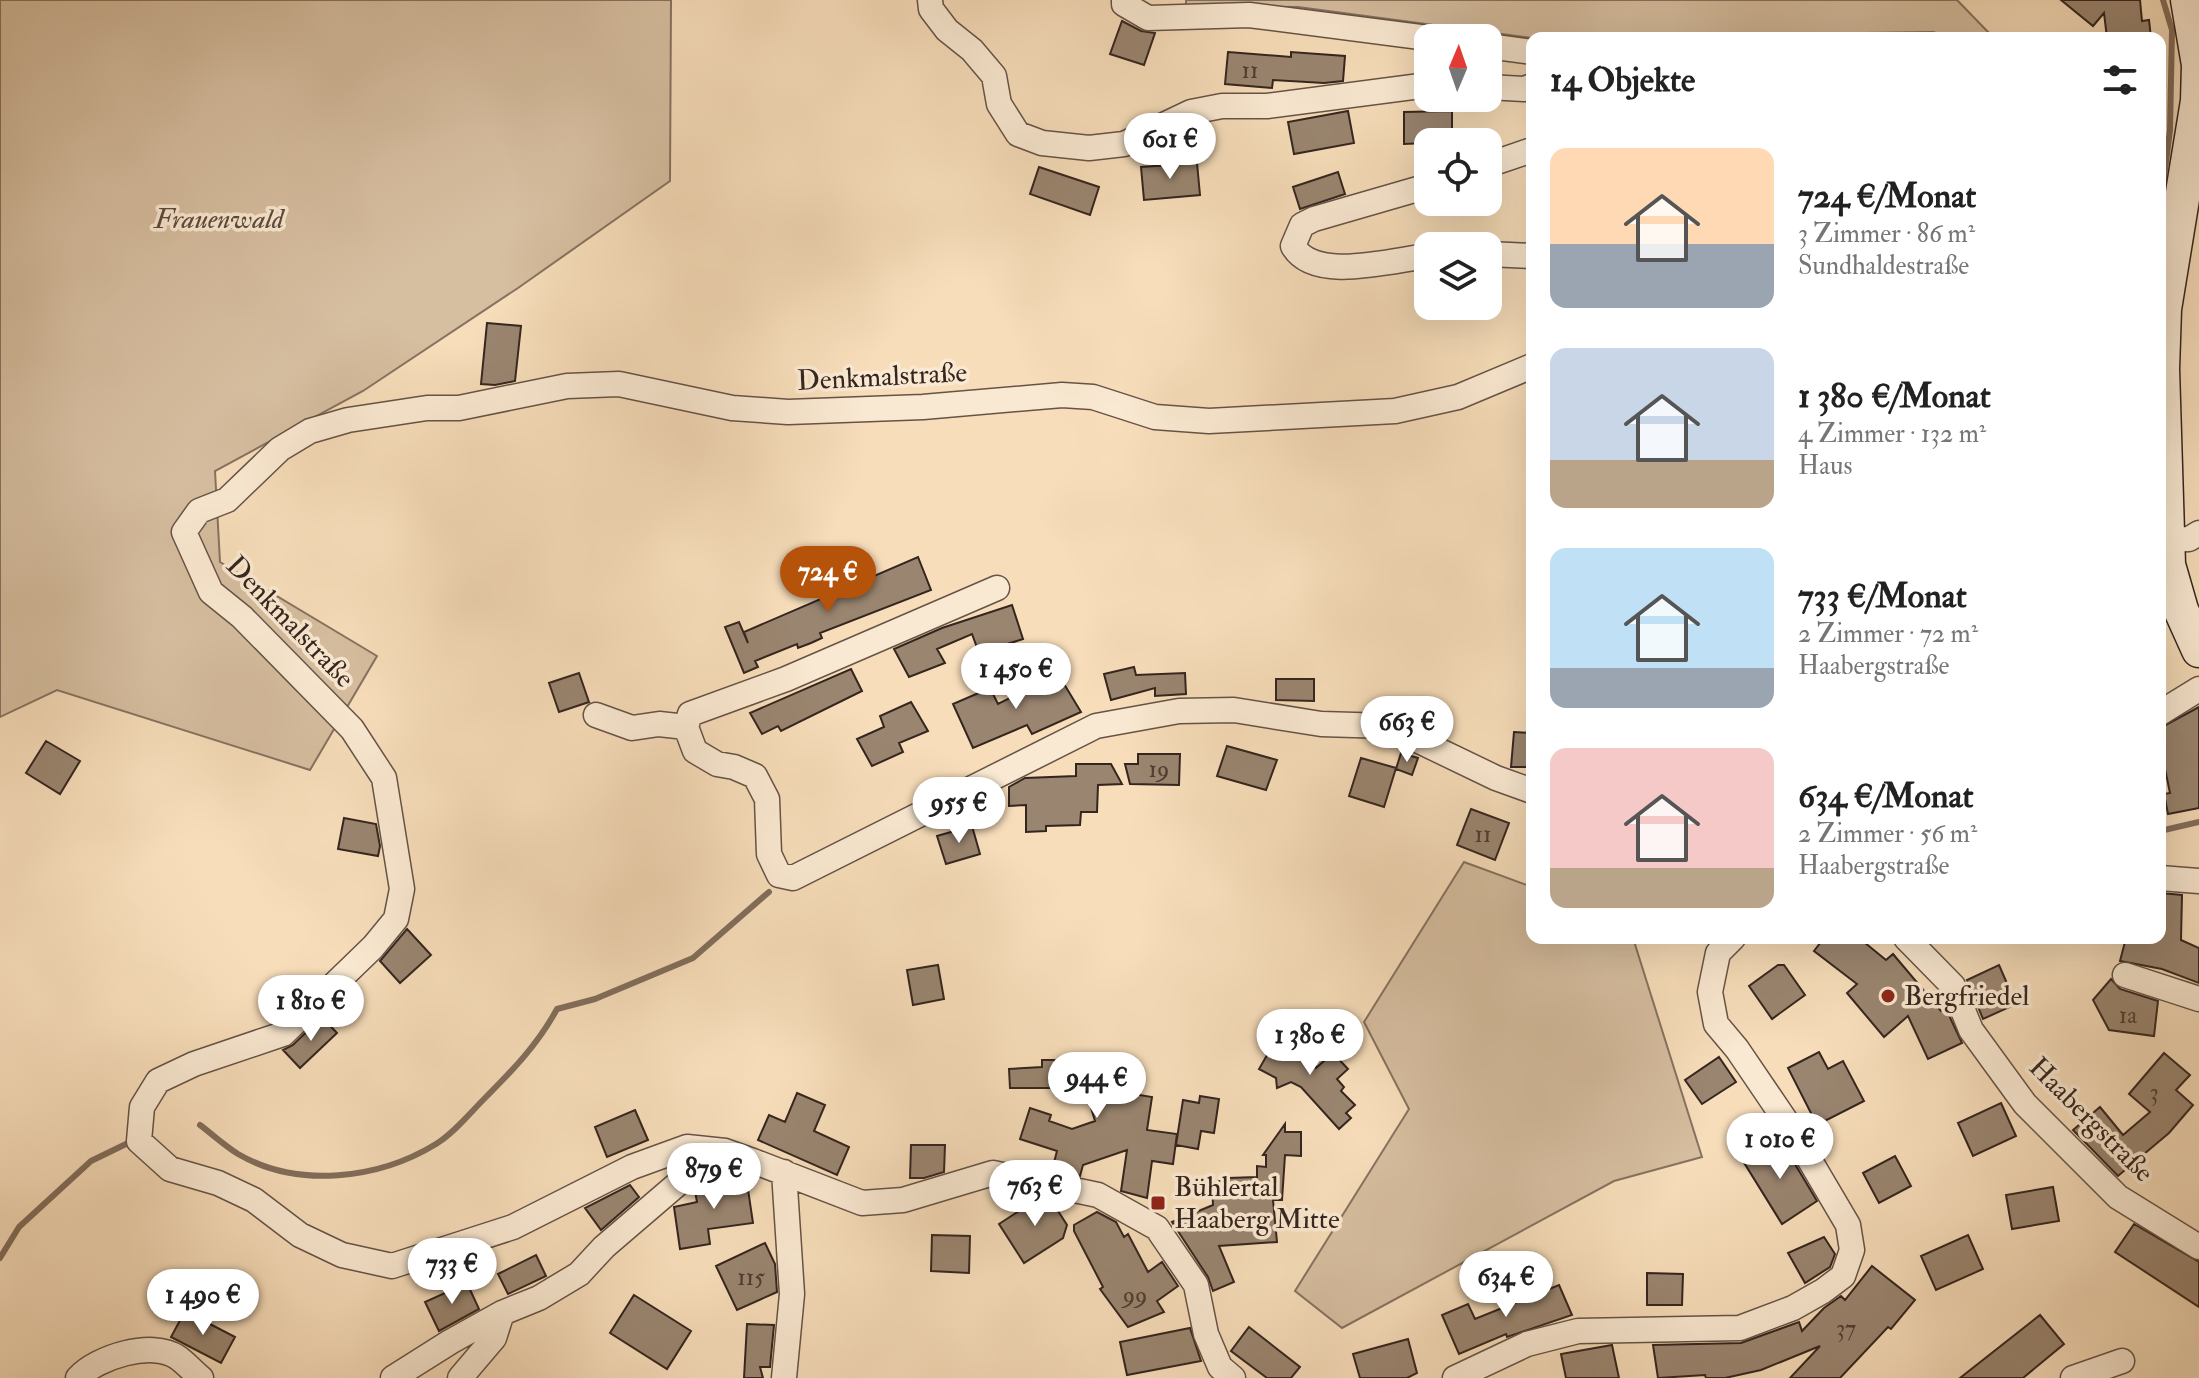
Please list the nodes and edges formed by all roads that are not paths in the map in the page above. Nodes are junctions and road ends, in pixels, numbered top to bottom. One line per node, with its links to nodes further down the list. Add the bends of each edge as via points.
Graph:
1 (930, 0): 7 (street, via 947,30 994,76 999,104 1018,134 1042,143 1089,148 1124,144 1191,112)
2 (1124, 0): 4 (street, via 1148,18 1249,15)
3 (2188, 0): 10 (main road)
4 (1414, 36)
5 (1502, 48): 6 (street)
6 (1526, 51)
7 (1414, 87)
8 (1502, 88): 9 (street)
9 (1526, 88)
10 (2199, 101): 17 (main road)
11 (1526, 152): 12 (street)
12 (1502, 160)
13 (1414, 190): 16 (street, via 1302,225 1293,246 1316,265 1337,268)
14 (1502, 255): 15 (street)
15 (1526, 256)
16 (1414, 258)
17 (2166, 298)
18 (1526, 369): 34 (street, Denkmalstraße, via 1458,397 1395,411 1209,421 1155,417 1093,397 1062,395 788,412 732,408 619,384 567,386 459,408 348,420 310,431 280,449 227,500 199,511 184,532 211,592 352,729 384,778 402,889 396,919 283,1034 158,1081 142,1107 139,1141 170,1169 254,1200 300,1235 342,1255 392,1266 513,1227 632,1167 687,1147)
19 (2166, 491): 20 (main road)
20 (2183, 536): 22 (main road, via 2174,588)
21 (997, 588): 26 (street, via 786,679 705,706 690,714)
22 (2199, 650)
23 (2199, 689): 24 (street)
24 (2166, 709)
25 (596, 715): 26 (street, via 632,728)
26 (686, 727): 27 (street, via 695,751 755,776 767,799 769,854 779,875 793,878 1096,726 1179,711 1234,710 1321,724 1388,726)
27 (1526, 789)
28 (2166, 878): 29 (street)
29 (2199, 881)
30 (1727, 944): 45 (street, via 1718,953 1710,992 1716,1024 1792,1130 1848,1225 1852,1250 1843,1276 1793,1308 1740,1328 1578,1331 1527,1344)
31 (1912, 944): 36 (street, Haabergstraße, via 1953,986 1971,1030 2025,1104 2118,1197)
32 (2125, 975): 33 (street)
33 (2199, 999)
34 (753, 1161): 35 (street); 37 (street, via 717,1163 681,1181 579,1274)
35 (784, 1172): 43 (street, via 792,1294); 44 (street, via 862,1203 903,1200 993,1173 1098,1195 1157,1228 1196,1285 1206,1334 1220,1367)
36 (2199, 1247)
37 (502, 1313): 41 (street); 42 (street, via 494,1338)
38 (2122, 1361): 46 (street)
39 (78, 1378): 40 (street, via 87,1368 144,1348 175,1355)
40 (201, 1378)
41 (393, 1378)
42 (460, 1378)
43 (784, 1378)
44 (1233, 1378)
45 (1455, 1378)
46 (2073, 1378)

